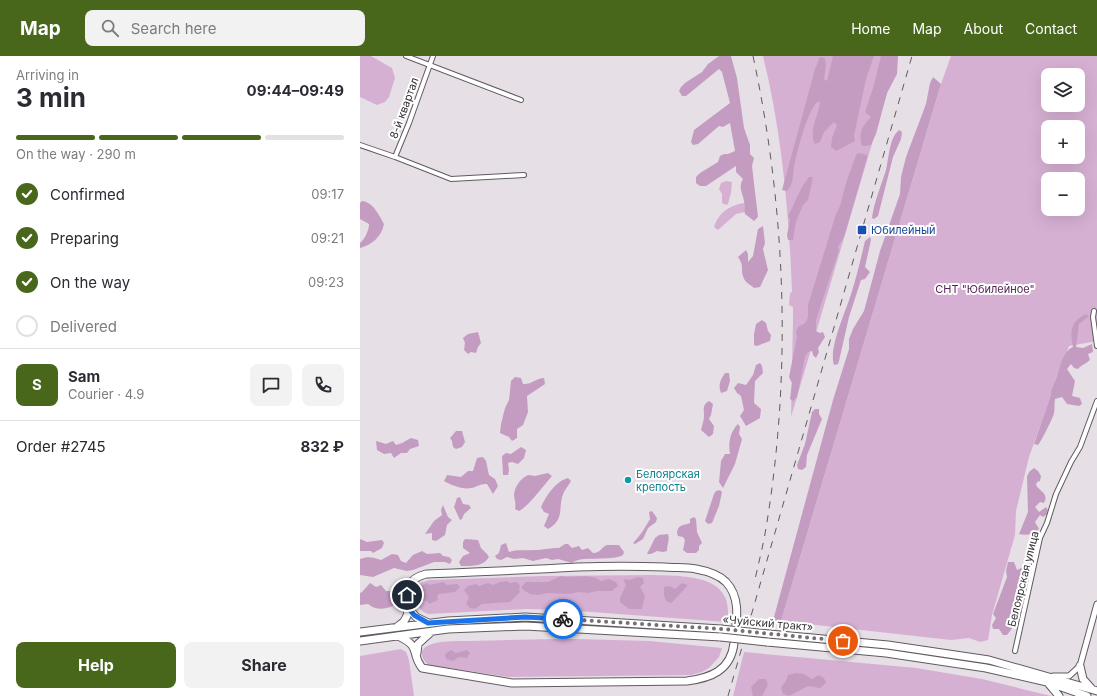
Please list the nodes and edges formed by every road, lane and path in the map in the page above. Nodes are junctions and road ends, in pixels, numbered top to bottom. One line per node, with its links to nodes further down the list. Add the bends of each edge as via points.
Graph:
1 (406, 56): 3 (street)
2 (433, 56): 3 (street, 8-й квартал)
3 (429, 65): 4 (street); 6 (street, 8-й квартал, via 412,117)
4 (521, 100)
5 (360, 145): 6 (street)
6 (395, 157): 7 (street, via 451,179)
7 (524, 175)
8 (1094, 311): 9 (street)
9 (1097, 346)
10 (1097, 401): 20 (street, Белоярская улица, via 1080,447 1056,494 1040,538)
11 (1097, 604): 22 (street)
12 (407, 606): 13 (highway, via 416,617); 14 (highway, via 406,618); 21 (highway, via 407,589 410,583 426,574 626,565 695,569 713,574 727,583 736,604 731,656 723,668 704,679 512,683 426,670 419,664)
13 (428, 623): 14 (highway, «Чуйский тракт»); 17 (highway, «Чуйский тракт», via 525,617)
14 (397, 627): 15 (highway, «Чуйский тракт»)
15 (360, 632)
16 (430, 632): 17 (highway, «Чуйский тракт», via 525,626); 18 (highway, «Чуйский тракт»); 21 (highway, via 420,641)
17 (721, 633): 23 (highway, «Чуйский тракт», bridge, via 767,642 917,658); 23 (highway, «Чуйский тракт», bridge, via 769,634 888,645 989,660)
18 (398, 636): 19 (highway, «Чуйский тракт»); 21 (highway, via 412,644)
19 (360, 641)
20 (1015, 651)
21 (417, 654)
22 (1080, 666): 23 (street, via 1069,676); 24 (highway, via 1082,679)
23 (1049, 679): 24 (highway, «Чуйский тракт»); 25 (highway); 26 (highway, «Чуйский тракт»)
24 (1095, 690)
25 (1060, 696)
26 (1087, 696)

